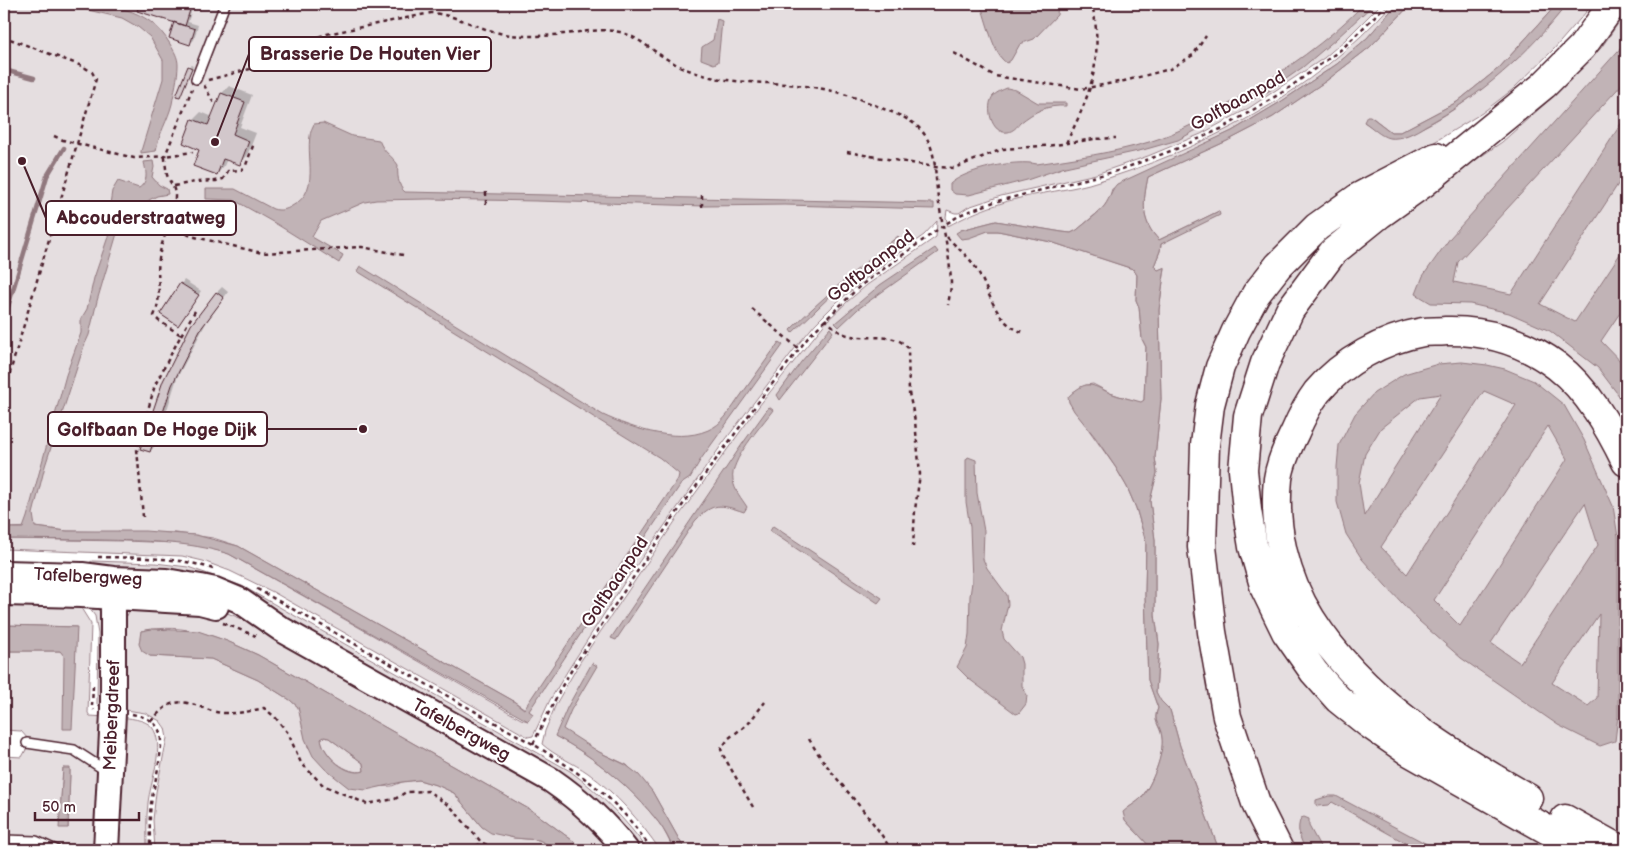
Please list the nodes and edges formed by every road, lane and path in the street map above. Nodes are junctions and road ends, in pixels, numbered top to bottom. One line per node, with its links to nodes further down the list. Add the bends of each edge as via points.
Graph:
1 (225, 4): 8 (lane)
2 (1092, 4): 9 (path, via 1097,48)
3 (1387, 4): 27 (path, Golfbaanpad, via 1336,53 1286,90 1223,128 1117,171 994,202)
4 (1613, 4): 11 (highway, via 1582,47 1544,85)
5 (4, 34): 15 (path, via 82,66 94,75 95,85)
6 (1206, 36): 9 (path, via 1193,55 1170,69)
7 (954, 52): 9 (path, via 995,76 1082,89)
8 (196, 79): 19 (path)
9 (1091, 87): 14 (path)
10 (215, 105): 20 (path, via 202,82 250,69 298,43 327,34 431,12 510,35 622,32 700,74 723,80 805,86 858,98 898,115 920,129 930,142)
11 (1489, 130): 55 (highway, via 1333,252 1290,310 1265,363 1248,416 1243,470 1247,510 1253,547 1270,598 1286,632 1338,699 1408,751); 64 (highway, via 1359,196 1317,227 1278,266 1256,294 1220,367 1204,445 1202,547 1212,632 1227,717 1257,806)
12 (54, 136): 15 (path)
13 (1116, 138): 14 (path)
14 (1066, 143): 20 (path, via 1004,149 954,168)
15 (78, 144): 19 (path, via 137,158); 37 (path)
16 (254, 144): 21 (path, via 242,170 228,170 224,179 217,181)
17 (193, 152): 19 (path)
18 (847, 152): 20 (path)
19 (165, 156): 21 (path, via 168,176)
20 (935, 166): 27 (path)
21 (174, 186): 26 (path)
22 (486, 190): 24 (path)
23 (702, 195): 25 (path)
24 (486, 204)
25 (702, 207)
26 (173, 213): 29 (path, via 184,233 262,253 362,247); 35 (path, via 158,259 160,298 154,316)
27 (944, 225): 28 (path); 33 (path, Golfbaanpad, via 860,286)
28 (945, 236): 30 (path, via 951,284); 34 (path, via 973,263 995,310 1014,329)
29 (403, 254)
30 (948, 305)
31 (752, 310): 36 (path)
32 (194, 311): 35 (path)
33 (825, 319): 36 (path, Golfbaanpad); 40 (path, via 848,336 896,340 908,348 909,393 920,474)
34 (1022, 332)
35 (181, 335): 39 (path, via 156,385 137,449)
36 (799, 349): 51 (path, Golfbaanpad, via 673,518 594,634 562,686)
37 (4, 393)
38 (1626, 462): 55 (highway, via 1611,431 1579,388 1558,367 1534,351 1497,336 1463,331 1424,332 1361,354 1333,375 1305,409 1278,477 1277,511 1291,581 1311,619 1343,660 1414,728)
39 (143, 517)
40 (913, 547)
41 (4, 573): 42 (street, Tafelbergweg, via 82,575)
42 (114, 588): 43 (street, Tafelbergweg); 45 (street, Tafelbergweg, via 200,602 235,612); 52 (street, Meibergdreef)
43 (4, 593)
44 (222, 622): 45 (path)
45 (271, 633): 62 (street, Tafelbergweg, via 550,780 593,813)
46 (766, 702): 53 (path, via 721,749)
47 (124, 712): 48 (path)
48 (151, 721): 56 (path, via 169,705 180,703 190,702 200,708 224,713 264,708 288,733 301,763 323,785 367,804 395,799 406,792 428,791 451,807); 59 (path, via 161,737 151,802)
49 (808, 739): 63 (path)
50 (27, 744): 52 (lane, via 74,750)
51 (533, 744)
52 (110, 773): 58 (street, Meibergdreef)
53 (753, 807)
54 (4, 840): 57 (lane, via 36,841)
55 (1587, 842): 65 (highway)
56 (482, 843): 60 (path); 61 (path)
57 (56, 850)
58 (106, 850)
59 (150, 850)
60 (469, 850)
61 (517, 850)
62 (626, 850)
63 (891, 850)
64 (1280, 850)
65 (1621, 850)

